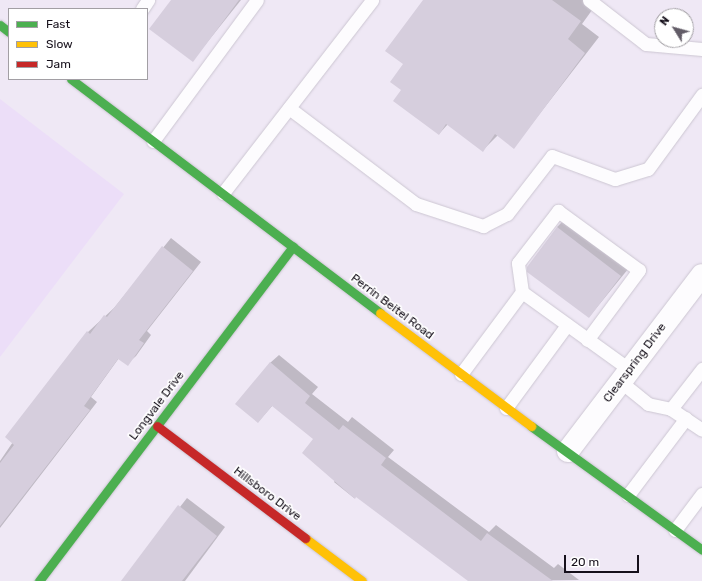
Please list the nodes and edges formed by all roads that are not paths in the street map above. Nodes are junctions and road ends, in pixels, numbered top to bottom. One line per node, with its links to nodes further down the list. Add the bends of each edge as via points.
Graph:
1 (257, 0): 11 (lane)
2 (372, 0): 10 (lane)
3 (589, 0): 6 (lane, via 646,44)
4 (0, 25): 5 (main road)
5 (8, 31)
6 (702, 49)
7 (74, 80): 8 (main road, Perrin Beitel Road)
8 (86, 84): 11 (main road, Perrin Beitel Road)
9 (702, 95): 10 (lane, via 648,169 615,179 552,156 507,214 483,226 448,218 416,204)
10 (289, 108): 12 (lane)
11 (153, 141): 12 (main road, Perrin Beitel Road)
12 (223, 193): 13 (main road, Perrin Beitel Road)
13 (293, 246): 19 (main road, Perrin Beitel Road); 24 (main road, Longvale Drive)
14 (701, 278): 20 (street, Clearspring Drive)
15 (522, 292): 16 (lane); 17 (lane, via 518,263 558,211 640,270); 19 (lane)
16 (567, 325): 17 (lane); 21 (lane)
17 (587, 340): 20 (lane)
18 (702, 369): 22 (lane)
19 (461, 374): 21 (main road, Perrin Beitel Road)
20 (625, 376): 22 (lane, via 648,404); 26 (street, Clearspring Drive)
21 (506, 408): 26 (main road, Perrin Beitel Road)
22 (671, 409): 23 (lane)
23 (686, 418): 25 (lane); 28 (lane)
24 (157, 426): 31 (main road, Longvale Drive); 32 (main road, Hillsboro Drive)
25 (702, 430)
26 (568, 451): 28 (main road, Perrin Beitel Road)
27 (702, 494): 29 (lane)
28 (628, 495): 29 (main road, Perrin Beitel Road)
29 (675, 530): 30 (main road, Perrin Beitel Road)
30 (702, 550)
31 (40, 581)
32 (362, 581)

